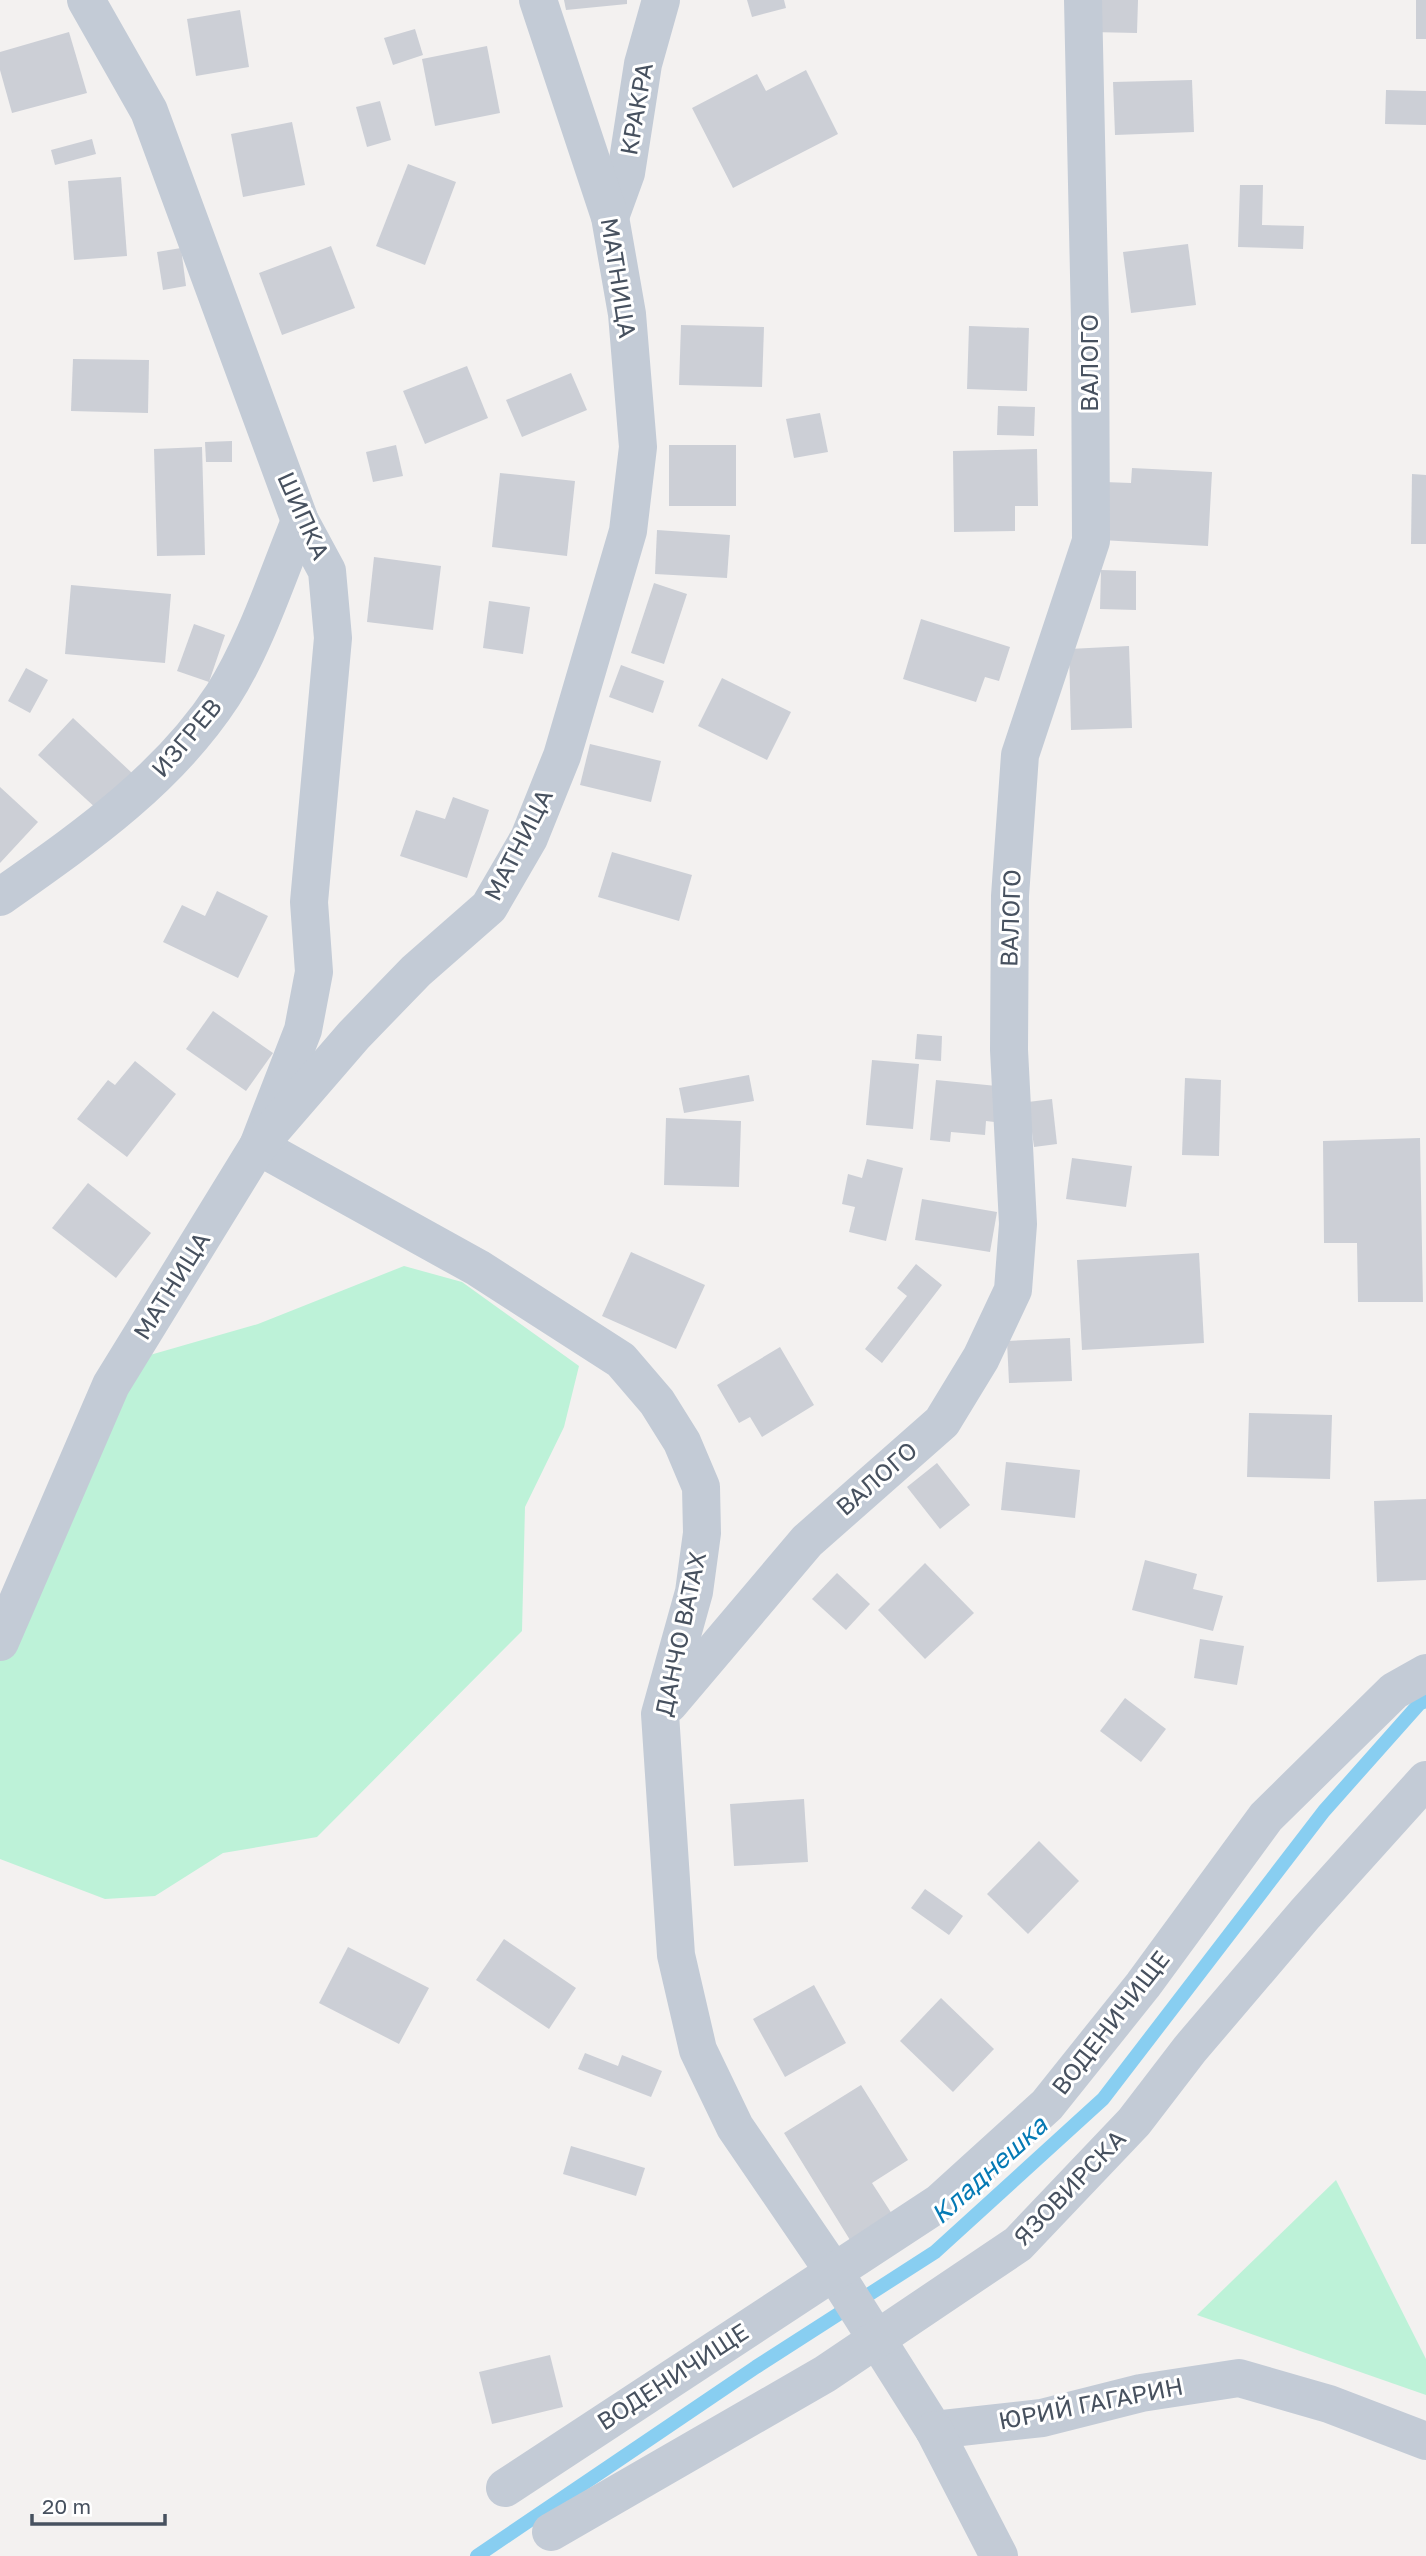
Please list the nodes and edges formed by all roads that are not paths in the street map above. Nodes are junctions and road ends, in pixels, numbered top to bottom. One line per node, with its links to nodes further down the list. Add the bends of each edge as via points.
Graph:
1 (86, 0): 6 (street, ШИПКА, via 149,111)
2 (538, 0): 5 (street, МАТНИЦА)
3 (660, 0): 5 (street, КРАКРА, via 643,64 626,173)
4 (1083, 0): 11 (street, ВАЛОГО, via 1091,541 1020,755 1010,896 1009,1050 1018,1224 1013,1290 981,1358 942,1422 807,1541)
5 (610, 217): 8 (street, МАТНИЦА, via 627,314 638,447 628,531 562,756 528,838 489,908 415,971)
6 (300, 521): 7 (street, ИЗГРЕВ, via 243,658 202,724 146,787); 8 (street, ШИПКА, via 327,571 333,638 309,902 314,972 303,1030)
7 (0, 897)
8 (258, 1146): 9 (street, МАТНИЦА, via 111,1385); 11 (street, ДАНЧО ВАТАХ, via 478,1268 621,1360 657,1402 682,1442 701,1487 702,1533 694,1592)
9 (0, 1642)
10 (1426, 1673): 13 (street, ВОДЕНИЧИЩЕ, via 1394,1691 1266,1817 1143,1985 1046,2105 939,2203)
11 (660, 1714): 13 (street, ДАНЧО ВАТАХ, via 676,1955 698,2050 735,2127)
12 (1426, 1780): 14 (street, ЯЗОВИРСКА, via 1198,2039 1134,2122 1018,2244)
13 (836, 2274): 14 (street); 17 (street, ВОДЕНИЧИЩЕ)
14 (873, 2334): 15 (street); 18 (street, ЯЗОВИРСКА, via 825,2374)
15 (933, 2430): 16 (street, ЮРИЙ ГАГАРИН, via 1042,2418 1141,2393 1239,2378 1329,2404); 19 (street)
16 (1426, 2441)
17 (505, 2488)
18 (551, 2532)
19 (999, 2556)

